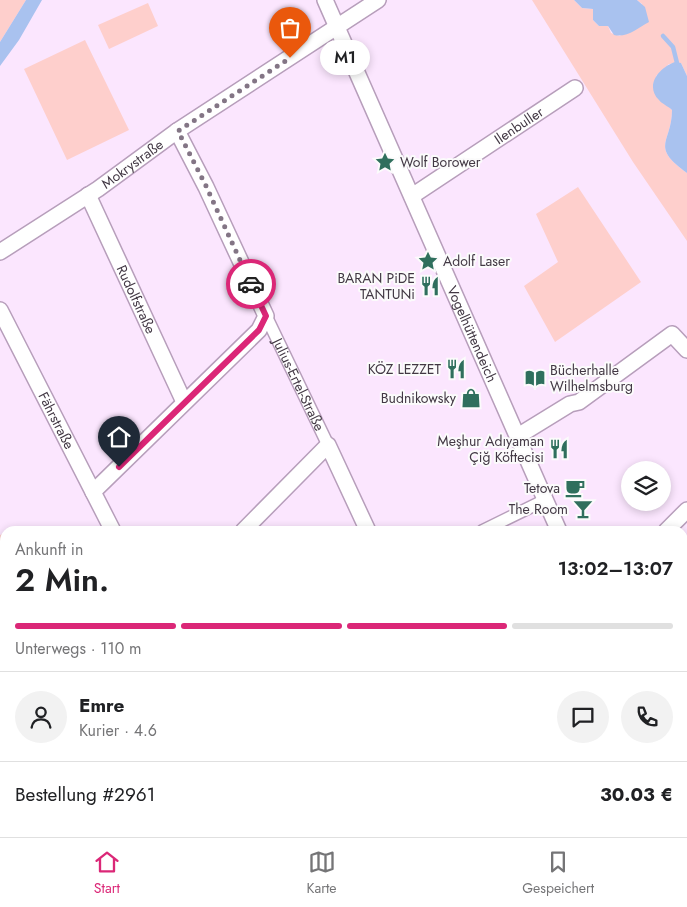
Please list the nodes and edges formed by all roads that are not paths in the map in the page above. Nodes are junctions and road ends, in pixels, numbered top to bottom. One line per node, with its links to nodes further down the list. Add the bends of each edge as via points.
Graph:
1 (325, 0): 3 (street, Vogelhüttendeich)
2 (378, 0): 3 (street, Mokrystraße)
3 (338, 27): 5 (street, Mokrystraße); 7 (street, Vogelhüttendeich)
4 (575, 88): 7 (street, Ilenbuller)
5 (178, 131): 6 (street, Mokrystraße); 10 (street, Julius-Ertel-Straße)
6 (88, 196): 8 (street, Mokrystraße); 12 (street, Rudolfstraße)
7 (412, 196): 13 (street, Vogelhüttendeich)
8 (0, 252)
9 (0, 310): 15 (street, Fährstraße)
10 (266, 316): 12 (street, via 259,330); 14 (street, Julius-Ertel-Straße)
11 (687, 350): 13 (street, via 672,334 579,402 570,404)
12 (184, 402): 15 (street)
13 (518, 436): 16 (street, Vogelhüttendeich)
14 (328, 445): 19 (street); 20 (street, Julius-Ertel-Straße)
15 (93, 492): 18 (street, Fährstraße)
16 (545, 500): 21 (street); 22 (street, Vogelhüttendeich)
17 (687, 510): 23 (street)
18 (110, 526)
19 (249, 526)
20 (366, 526)
21 (492, 526)
22 (557, 526)
23 (671, 526)

